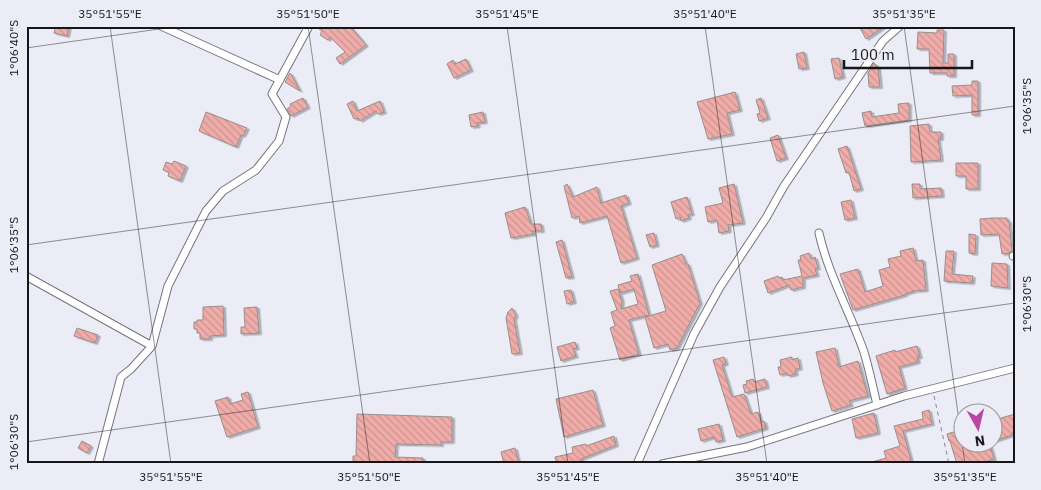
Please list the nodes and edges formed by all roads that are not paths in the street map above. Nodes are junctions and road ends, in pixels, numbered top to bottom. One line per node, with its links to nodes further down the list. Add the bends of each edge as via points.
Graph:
1 (161, 26): 4 (street)
2 (309, 26): 4 (street)
3 (900, 26): 11 (street, via 883,41 720,287 694,334)
4 (280, 80): 7 (street, via 272,94 286,117 279,141 256,170 223,191 206,211 168,286)
5 (818, 233): 9 (street, via 824,257 864,352)
6 (26, 276): 7 (street)
7 (152, 346): 10 (street, via 122,377)
8 (1015, 368): 9 (street)
9 (877, 404): 12 (street, via 747,447)
10 (98, 464)
11 (637, 464)
12 (662, 464)

